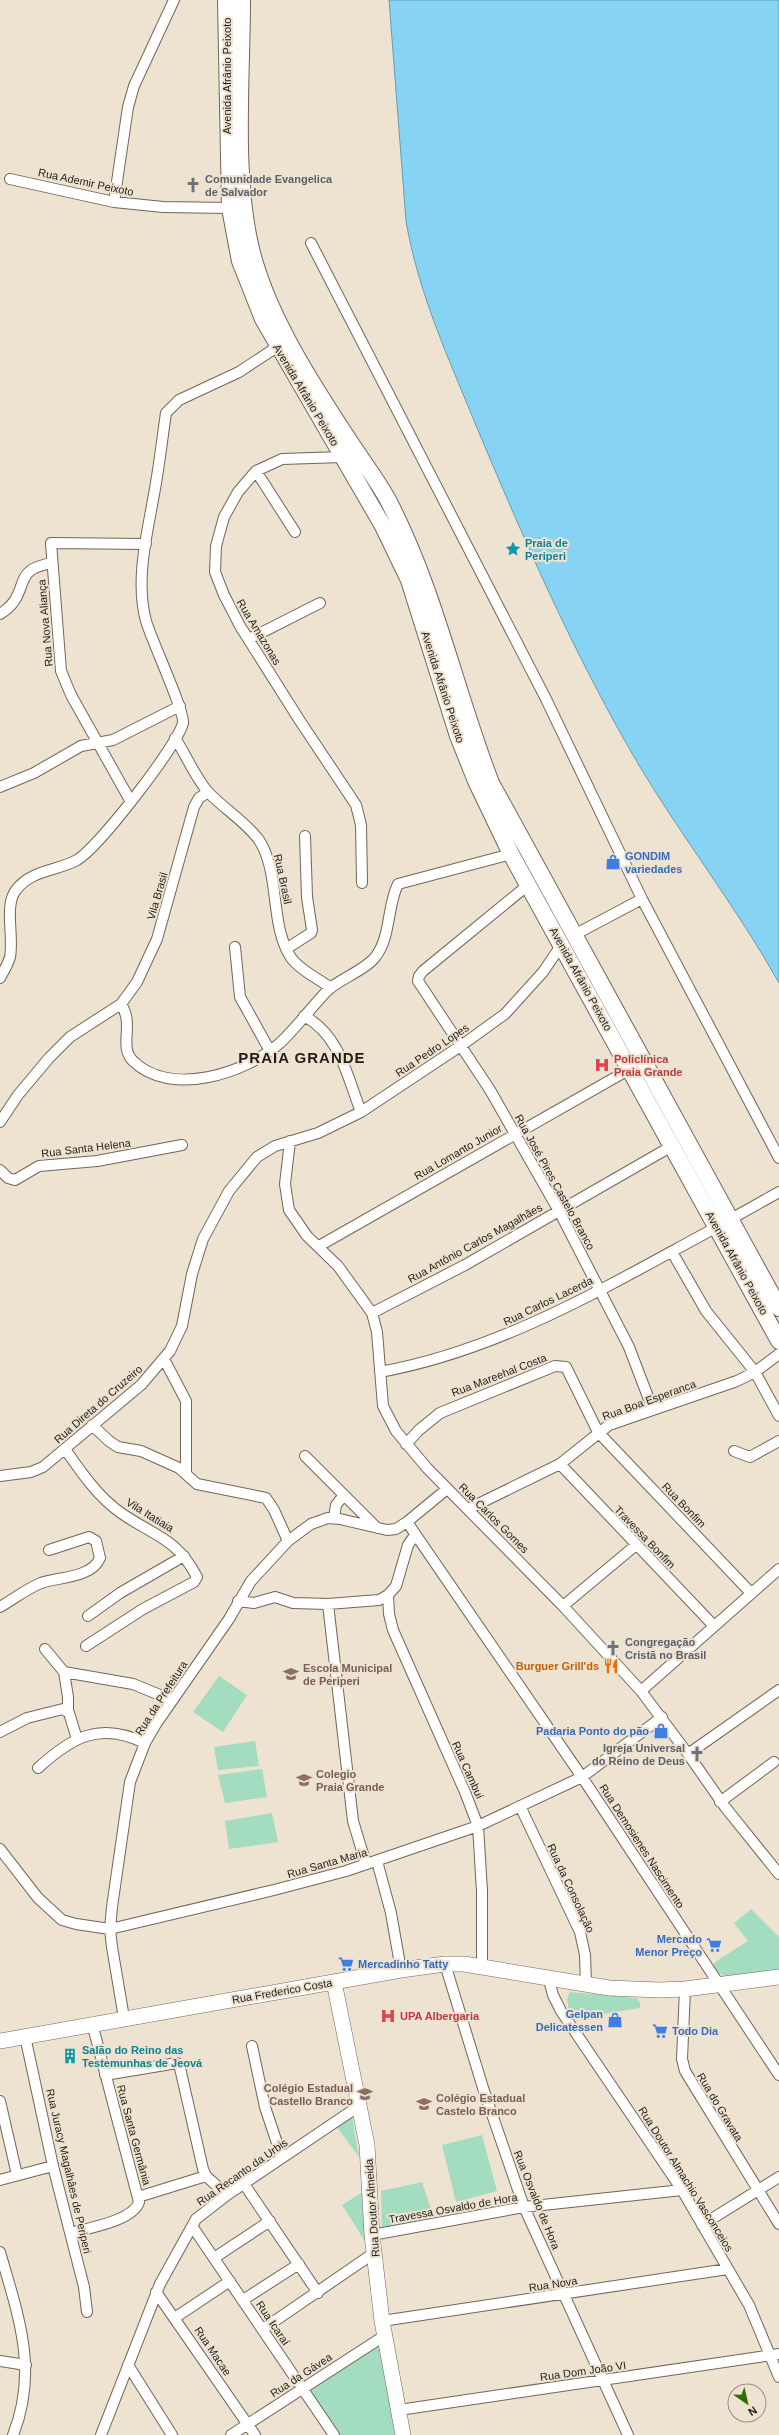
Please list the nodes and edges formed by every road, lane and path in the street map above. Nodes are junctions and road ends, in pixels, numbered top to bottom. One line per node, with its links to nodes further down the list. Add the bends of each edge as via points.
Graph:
1 (174, 0): 5 (street, via 134,86 128,107)
2 (226, 0): 6 (main road, Avenida Afrânio Peixoto)
3 (242, 0): 28 (main road, Avenida Afrânio Peixoto, via 241,142 244,204 254,260 263,286 290,342 388,500 423,577 470,729 491,783)
4 (10, 179): 5 (street, Rua Ademir Peixoto)
5 (114, 202): 6 (street, Rua Ademir Peixoto, via 163,208)
6 (230, 208): 8 (main road, Avenida Afrânio Peixoto, via 242,267 254,300)
7 (311, 243): 27 (street, via 546,699)
8 (277, 347): 9 (main road, Avenida Afrânio Peixoto); 12 (street, via 250,366 179,400 169,408 166,413)
9 (343, 457): 10 (street, Rua Amazonas, via 282,459); 24 (main road, Avenida Afrânio Peixoto, via 383,526 409,580 458,736 476,781)
10 (256, 471): 11 (street); 16 (street, Rua Amazonas, via 238,492 224,517 215,560 218,582)
11 (295, 532)
12 (146, 544): 13 (street, Rua Nova Aliança, via 51,543); 17 (street, via 142,602 146,619)
13 (51, 563): 15 (street, via 26,575 16,601); 19 (street, Rua Nova Aliança, via 61,671)
14 (320, 603): 16 (street)
15 (0, 614)
16 (249, 639): 25 (street, Rua Amazonas, via 356,805 361,825)
17 (180, 706): 18 (street, via 183,719); 19 (street, via 113,740)
18 (175, 738): 21 (street, Rua Brasil); 22 (street)
19 (97, 743): 20 (street, via 81,746); 22 (street, Rua Nova Aliança)
20 (0, 787)
21 (208, 792): 31 (street, Rua Brasil, via 248,827 259,840 268,858); 34 (street, Vila Brasil, via 199,798 194,807 157,939 137,982)
22 (130, 802): 32 (street, via 88,852 69,864 33,876 17,888 11,902 10,957)
23 (305, 836): 31 (street, via 307,897 312,930)
24 (511, 854): 26 (main road, Avenida Afrânio Peixoto); 33 (street, via 398,884 376,957)
25 (362, 883)
26 (528, 885): 29 (main road, Avenida Afrânio Peixoto); 36 (street, Rua José Pires Castelo Branco, via 419,976 420,987)
27 (642, 899): 28 (street); 45 (street)
28 (574, 935): 49 (main road, Avenida Afrânio Peixoto)
29 (562, 944): 36 (street, Rua Pedro Lopes, via 543,972 515,1004); 38 (main road, Avenida Afrânio Peixoto)
30 (236, 947): 37 (street, via 240,997)
31 (286, 949): 33 (street, Rua Brasil, via 296,964)
32 (0, 978)
33 (331, 988): 35 (street)
34 (121, 1004): 37 (street, via 128,1023 126,1044 129,1056 141,1067 163,1076 178,1079 212,1077 240,1068); 40 (street, via 70,1037 18,1095)
35 (304, 1016): 37 (street); 39 (street, via 323,1028 335,1045)
36 (462, 1045): 39 (street, Rua Pedro Lopes); 41 (street, Rua José Pires Castelo Branco)
37 (270, 1051)
38 (630, 1069): 41 (street, Rua Lomanto Junior); 44 (main road, Avenida Afrânio Peixoto)
39 (361, 1112): 42 (street, Rua Pedro Lopes, via 318,1133)
40 (0, 1122)
41 (514, 1133): 48 (street, Rua José Pires Castelo Branco); 51 (street, Rua Lomanto Junior)
42 (290, 1141): 51 (street, Rua Carlos Gomes, via 285,1184 289,1210 307,1236); 58 (street, Rua Direta do Cruzeiro, via 275,1146 257,1157 229,1191 214,1216 203,1239 192,1274 182,1326 177,1340)
43 (182, 1145): 46 (street, Rua Santa Helena, via 97,1161 39,1166 15,1180 8,1178)
44 (672, 1146): 48 (street, Rua Antônio Carlos Magalhães); 50 (main road, Avenida Afrânio Peixoto)
45 (779, 1158)
46 (0, 1170)
47 (779, 1192): 49 (street)
48 (559, 1211): 53 (street, Rua José Pires Castelo Branco); 55 (street, Rua Antônio Carlos Magalhães, via 465,1265)
49 (731, 1219): 54 (main road, Avenida Afrânio Peixoto)
50 (717, 1227): 52 (street, Rua Carlos Lacerda); 56 (main road, Avenida Afrânio Peixoto)
51 (319, 1246): 55 (street, Rua Carlos Gomes, via 343,1272)
52 (672, 1252): 53 (street, Rua Carlos Lacerda); 60 (street, via 714,1324)
53 (600, 1290): 59 (street, Rua Carlos Lacerda, via 540,1321 456,1354 420,1365); 61 (street, Rua José Pires Castelo Branco, via 629,1347)
54 (779, 1308)
55 (372, 1312): 59 (street, Rua Carlos Gomes, via 377,1332)
56 (779, 1341)
57 (779, 1354): 60 (street, Rua Boa Esperanca)
58 (164, 1359): 63 (street, Rua Direta do Cruzeiro, via 141,1385); 71 (street, via 186,1401)
59 (380, 1372): 66 (street, Rua Carlos Gomes, via 383,1406 388,1419)
60 (754, 1372): 61 (street, Rua Boa Esperanca, via 719,1388); 62 (street)
61 (653, 1410): 64 (street, Rua Boa Esperanca)
62 (779, 1416)
63 (92, 1425): 67 (street, Rua Direta do Cruzeiro); 71 (street, via 118,1447 141,1451)
64 (598, 1432): 66 (street, Rua Mareehal Costa, via 570,1373 561,1365 440,1413); 70 (street, Rua Boa Esperanca); 85 (street, Rua Bonfim)
65 (779, 1441): 68 (street, via 750,1457)
66 (406, 1444): 73 (street, Rua Carlos Gomes)
67 (65, 1448): 72 (street, Rua Direta do Cruzeiro, via 37,1470); 83 (street, Vila Itatiaia, via 101,1496 121,1512 174,1544)
68 (734, 1451)
69 (305, 1456): 74 (street)
70 (560, 1464): 75 (street, Rua Boa Esperanca); 81 (street, Travessa Bonfim)
71 (186, 1472): 80 (street, via 197,1484 266,1498)
72 (0, 1476)
73 (447, 1489): 75 (street, Rua Carlos Gomes); 77 (street, Rua da Prefeitura)
74 (344, 1495): 76 (street, via 336,1506); 78 (street)
75 (468, 1509): 89 (street, Rua Carlos Gomes)
76 (334, 1518): 78 (street, Rua da Prefeitura); 80 (street, Rua da Prefeitura, via 311,1524)
77 (407, 1522): 78 (street, Rua da Prefeitura, via 391,1530); 79 (street, Rua Demosienes Nascimento)
78 (377, 1528)
79 (415, 1535): 86 (street, via 408,1546 396,1586); 107 (street, Rua Demosienes Nascimento)
80 (288, 1541): 87 (street, Rua da Prefeitura, via 259,1570)
81 (636, 1545): 89 (street); 92 (street, Travessa Bonfim)
82 (49, 1550): 90 (street, via 89,1538 96,1541 100,1558 89,1569 73,1576 41,1583)
83 (184, 1556): 91 (street, via 126,1589); 93 (street, Vila Itatiaia, via 196,1580 143,1609)
84 (778, 1572): 85 (street)
85 (751, 1593): 92 (street)
86 (388, 1595): 88 (street, via 379,1600); 110 (street, Rua Cambuí, via 392,1630)
87 (238, 1601): 88 (street, via 254,1603 275,1597 293,1603); 98 (street, Rua da Prefeitura, via 229,1619)
88 (328, 1604): 113 (street, via 353,1821)
89 (564, 1606): 97 (street, Rua Carlos Gomes)
90 (0, 1607)
91 (88, 1616)
92 (714, 1626): 97 (street)
93 (86, 1646)
94 (45, 1649): 95 (street)
95 (64, 1672): 98 (street, via 133,1684); 99 (street)
96 (779, 1690): 104 (street)
97 (640, 1691): 100 (street, Rua Carlos Gomes)
98 (172, 1700): 103 (street, Rua da Prefeitura)
99 (68, 1711): 101 (street, via 27,1718); 102 (street)
100 (662, 1718): 104 (street, Rua Carlos Gomes); 107 (street, Rua Santa Maria)
101 (0, 1732)
102 (77, 1738): 103 (street, via 118,1733); 106 (street)
103 (145, 1743): 115 (street, Rua da Prefeitura, via 129,1788)
104 (688, 1754): 108 (street, Rua Carlos Gomes)
105 (774, 1762): 108 (street)
106 (38, 1768)
107 (582, 1777): 109 (street, Rua Santa Maria); 123 (street, Rua Demosienes Nascimento)
108 (720, 1802): 114 (street, Rua Carlos Gomes)
109 (520, 1806): 110 (street, Rua Santa Maria); 122 (street, Rua da Consolação, via 580,1932 585,1955)
110 (478, 1826): 112 (street, Rua Santa Maria); 117 (street, Rua Cambuí, via 482,1891)
111 (0, 1849): 115 (street, Rua Santa Maria, via 38,1898 62,1920)
112 (377, 1860): 113 (street, Rua Santa Maria); 118 (street, via 391,1913)
113 (366, 1864): 115 (street, Rua Santa Maria, via 274,1890)
114 (778, 1870)
115 (110, 1929): 125 (street, Rua da Prefeitura)
116 (445, 1964): 117 (main road, Rua Frederico Costa); 118 (main road, Rua Frederico Costa); 145 (street, Rua Osvaldo de Hora, via 484,2091)
117 (482, 1966): 120 (main road, Rua Frederico Costa)
118 (401, 1970): 121 (main road, Rua Frederico Costa)
119 (779, 1977): 123 (main road, Rua Frederico Costa)
120 (550, 1980): 122 (main road, Rua Frederico Costa); 141 (street, Rua Doutor Almachio Vasconceios, via 560,2011)
121 (334, 1982): 125 (main road, Rua Frederico Costa); 133 (main road, Rua Doutor Almeida)
122 (586, 1984): 124 (main road, Rua Frederico Costa, via 634,1989)
123 (720, 1985): 124 (main road, Rua Frederico Costa); 131 (street, Rua Demosienes Nascimento)
124 (685, 1989): 142 (street, Rua do Gravata, via 682,2059 685,2071)
125 (124, 2018): 126 (main road, Rua Frederico Costa)
126 (92, 2023): 127 (main road, Rua Frederico Costa); 130 (street, Rua Santa Germânia)
127 (25, 2036): 128 (main road, Rua Frederico Costa); 135 (street, Rua Juracy Magalhâes de Periperi)
128 (0, 2041)
129 (252, 2046): 134 (street, via 265,2107)
130 (105, 2075): 137 (street, via 177,2063); 144 (street, Rua Santa Germânia)
131 (779, 2075)
132 (0, 2101): 136 (street)
133 (359, 2106): 134 (street, Rua Recanto da Urbis); 151 (main road, Rua Doutor Almeida, via 367,2145)
134 (282, 2158): 140 (street, Rua Recanto da Urbis)
135 (53, 2166): 136 (street); 150 (street, Rua Juracy Magalhâes de Periperi)
136 (17, 2175): 139 (street)
137 (206, 2176): 143 (street); 144 (street)
138 (779, 2176): 142 (street)
139 (0, 2180)
140 (244, 2184): 143 (street, Rua Recanto da Urbis); 146 (street)
141 (682, 2190): 145 (street, Travessa Osvaldo de Hora); 148 (street, Rua Doutor Almachio Vasconceios)
142 (757, 2191): 147 (street, Rua do Gravata); 148 (street)
143 (227, 2195): 149 (street, Rua Recanto da Urbis, via 201,2214)
144 (138, 2197): 150 (street, Rua Santa Germânia, via 137,2206 130,2214)
145 (524, 2207): 151 (street, Travessa Osvaldo de Hora); 160 (street, Rua Osvaldo de Hora)
146 (270, 2221): 154 (street); 155 (street)
147 (779, 2224)
148 (702, 2225): 156 (street, Rua Doutor Almachio Vasconceios)
149 (192, 2226): 154 (street, Rua Icaraí); 158 (street, Rua Recanto da Urbis)
150 (71, 2233): 162 (street, Rua Juracy Magalhâes de Periperi, via 84,2287)
151 (372, 2235): 153 (main road, Rua Doutor Almeida)
152 (0, 2252): 170 (street, via 21,2327)
153 (374, 2253): 159 (street); 164 (main road, Rua Doutor Almeida)
154 (214, 2258): 157 (street, Rua Icaraí)
155 (299, 2264): 159 (street); 161 (street)
156 (728, 2269): 160 (street, Rua Nova); 167 (street, Rua Doutor Almachio Vasconceios)
157 (230, 2281): 161 (street, Rua Icaraí); 163 (street)
158 (156, 2292): 163 (street, Rua Macae); 169 (street, Rua Recanto da Urbis)
159 (318, 2293): 165 (street)
160 (563, 2294): 164 (street, Rua Nova); 172 (street, Rua Osvaldo de Hora)
161 (243, 2300): 165 (street, Rua Icaraí)
162 (87, 2312)
163 (176, 2317): 175 (street, Rua Macae)
164 (382, 2321): 166 (main road, Rua Doutor Almeida)
165 (263, 2329): 173 (street, Rua Icaraí)
166 (384, 2336): 173 (street, Rua da Gávea); 174 (main road, Rua Doutor Almeida)
167 (775, 2355): 171 (street, Rua Doutor Almachio Vasconceios); 172 (street, Rua Dom João VI)
168 (0, 2361): 170 (street)
169 (128, 2365): 177 (street, Rua Recanto da Urbis); 178 (street)
170 (26, 2366): 176 (street, via 23,2404)
171 (779, 2377)
172 (603, 2381): 174 (street, Rua Dom João VI); 183 (street, Rua Osvaldo de Hora)
173 (303, 2388): 175 (street, Rua da Gávea); 181 (street, Rua Icaraí)
174 (399, 2410): 182 (main road, Rua Doutor Almeida)
175 (248, 2424): 179 (street, Rua da Gávea); 180 (street, Rua Macae)
176 (13, 2435)
177 (101, 2435)
178 (172, 2435)
179 (231, 2435)
180 (255, 2435)
181 (334, 2435)
182 (403, 2435)
183 (628, 2435)

